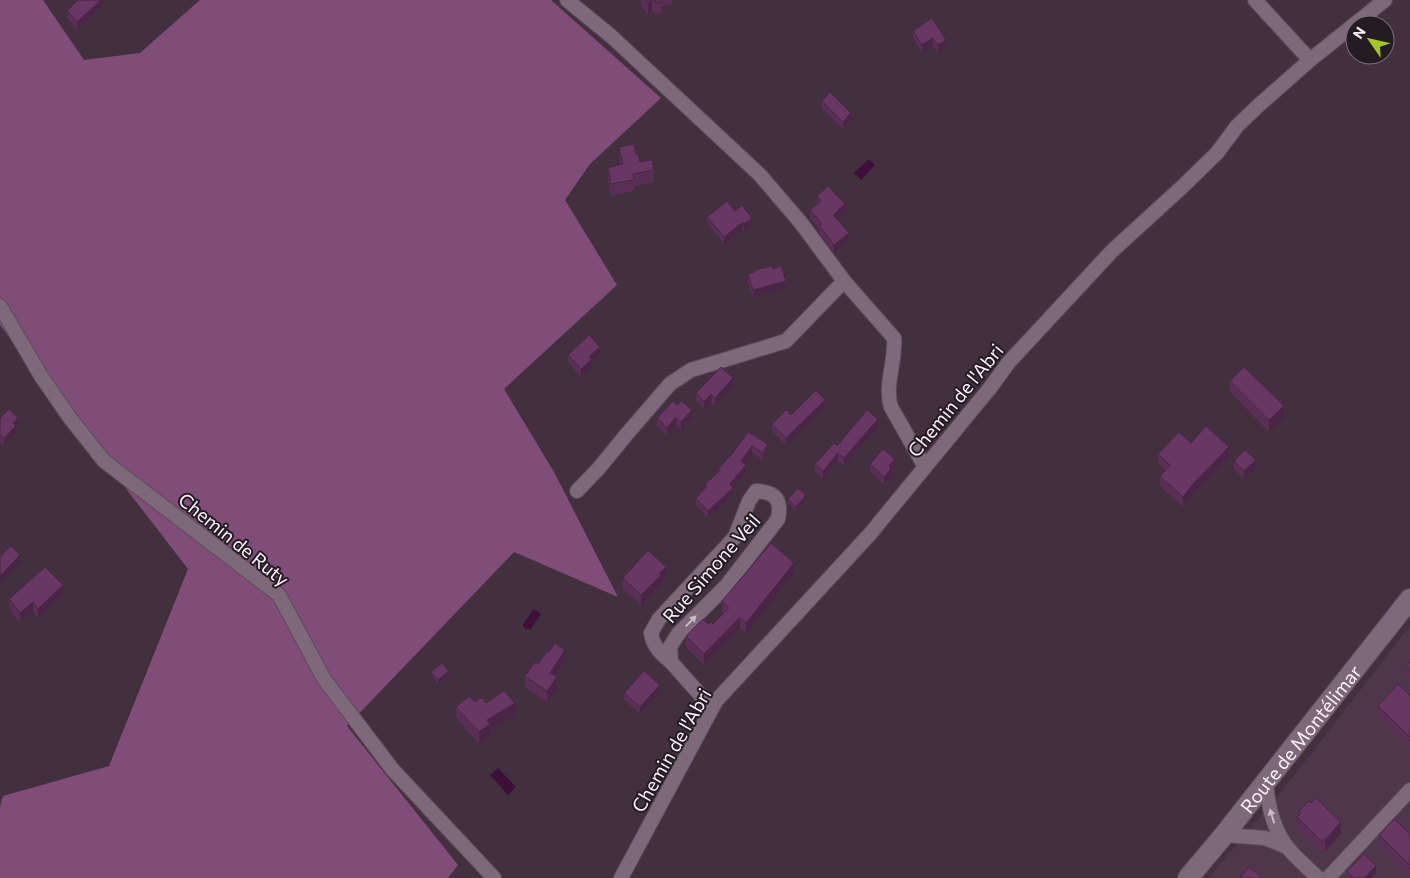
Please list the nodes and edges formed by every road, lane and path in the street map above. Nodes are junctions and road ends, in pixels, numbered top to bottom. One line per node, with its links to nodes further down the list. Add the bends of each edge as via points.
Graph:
1 (567, 0): 5 (street, via 611,36 760,175)
2 (1255, 0): 4 (street)
3 (1385, 0): 4 (street, Chemin de l'Abri)
4 (1310, 60): 7 (street, Chemin de l'Abri, via 1248,115 1217,152 1099,265 1009,362)
5 (844, 281): 7 (street, via 894,338 888,398); 8 (street, via 786,341 691,370 670,384)
6 (0, 306): 16 (street, Chemin de Ruty, via 46,383 104,461 279,595 324,679 393,770)
7 (925, 467): 11 (street, Chemin de l'Abri, via 870,534)
8 (577, 491)
9 (1410, 599): 12 (main road, Route de Montélimar)
10 (671, 662): 10 (street, Rue Simone Veil, one-way to 10, via 670,647 678,634 726,586 778,519 780,507 774,495 756,491 735,537 659,619 651,633 652,642); 11 (street, Rue Simone Veil)
11 (712, 708): 17 (street, Chemin de l'Abri)
12 (1266, 782): 14 (main road, Route de Montélimar); 15 (street, one-way to 12, via 1274,824)
13 (1410, 790): 20 (street)
14 (1224, 835): 15 (street, via 1259,837); 18 (main road, Route de Montélimar)
15 (1287, 847): 19 (street)
16 (494, 878)
17 (621, 878)
18 (1188, 878)
19 (1318, 878)
20 (1328, 878)

